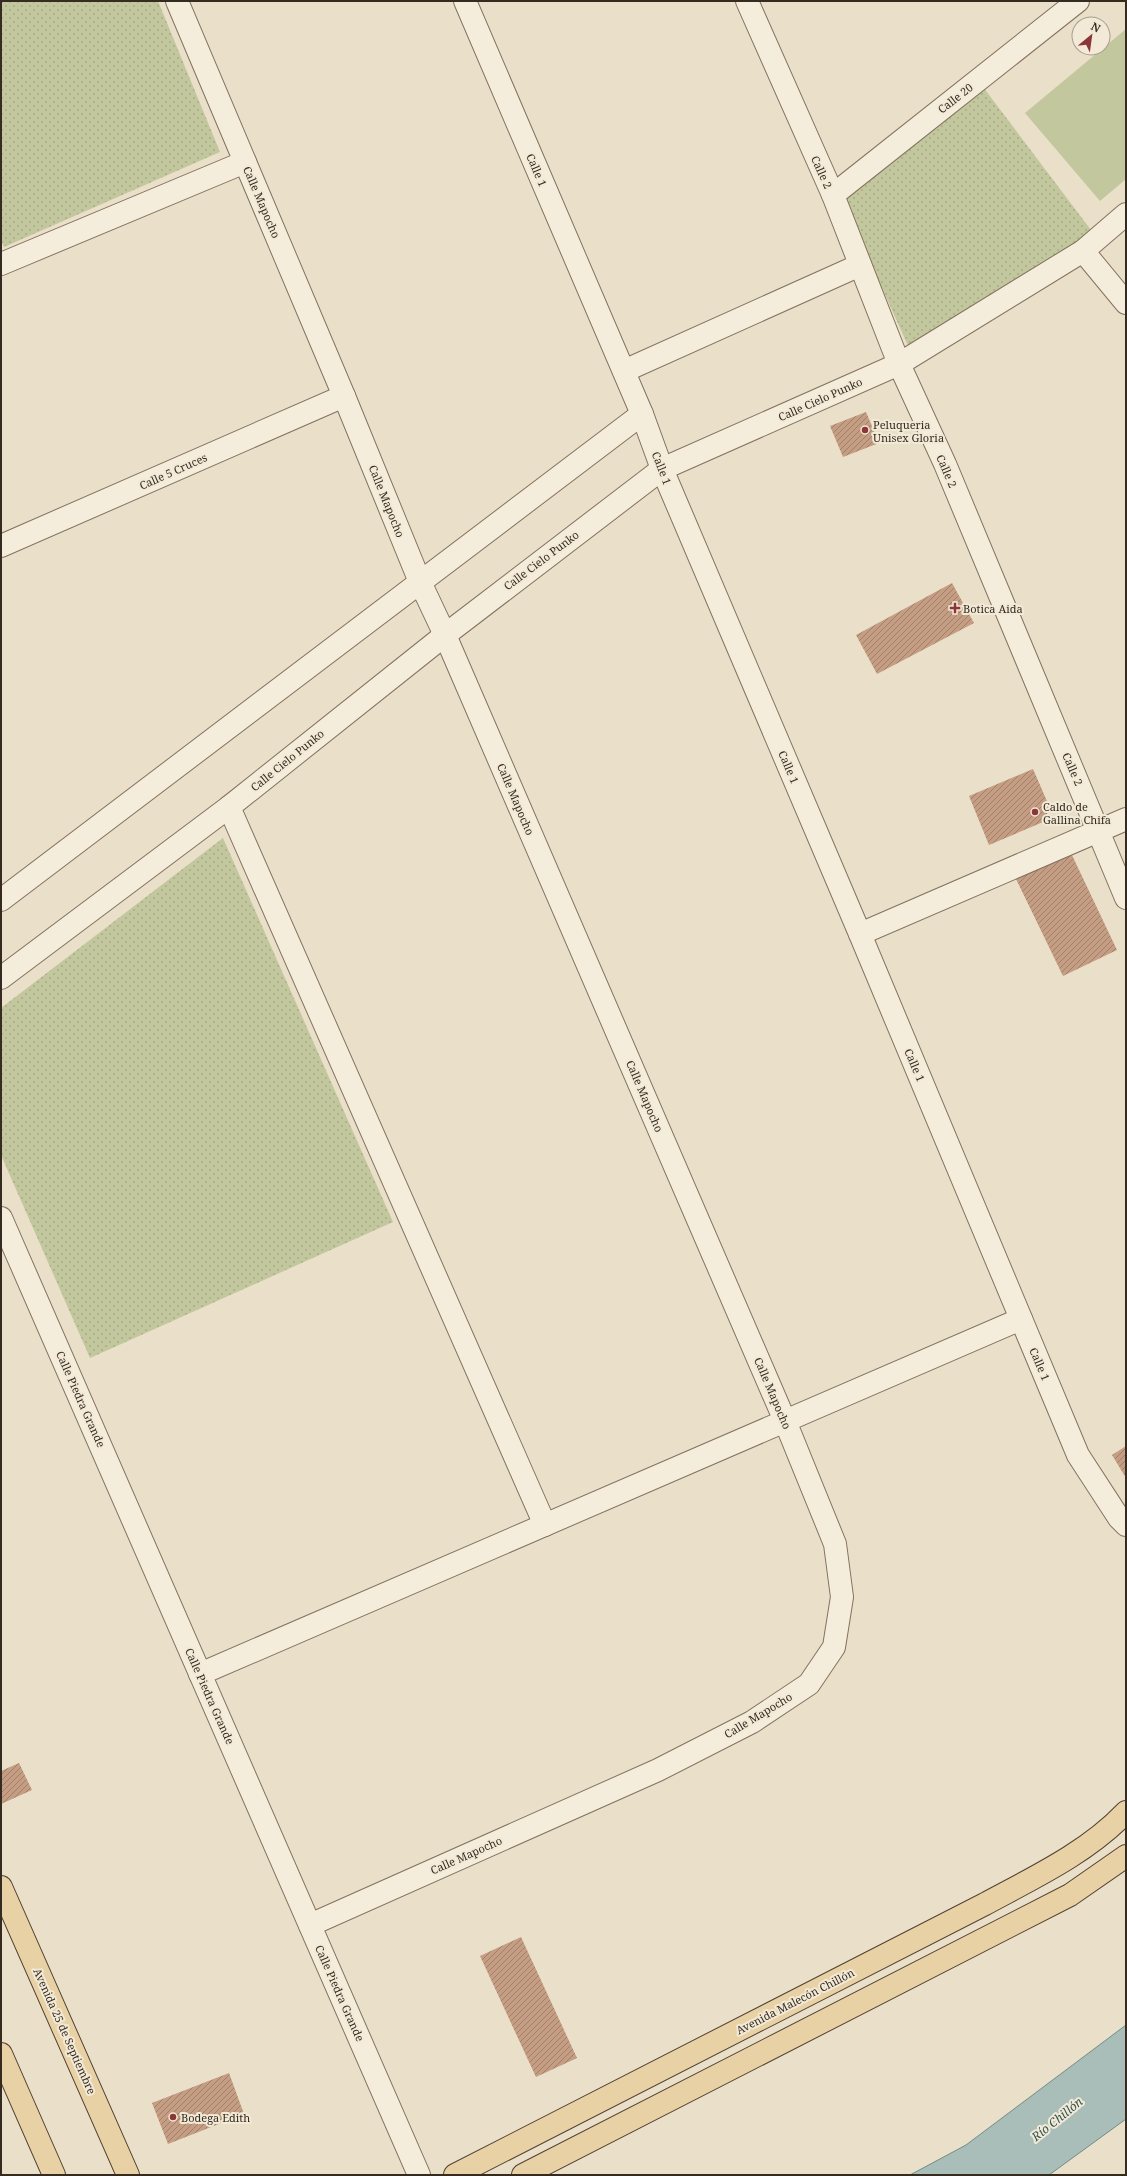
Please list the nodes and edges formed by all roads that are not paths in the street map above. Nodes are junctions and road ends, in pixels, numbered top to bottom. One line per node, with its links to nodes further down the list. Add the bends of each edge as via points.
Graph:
1 (177, 1): 5 (street, Calle Mapocho)
2 (465, 1): 13 (street, Calle 1)
3 (747, 1): 6 (street, Calle 2)
4 (1078, 1): 6 (street, Calle 20)
5 (245, 162): 9 (street); 14 (street, Calle Mapocho)
6 (833, 195): 10 (street, Calle 2)
7 (1126, 214): 8 (street, Calle Cielo Punko)
8 (1083, 251): 11 (street); 12 (street, Calle Cielo Punko)
9 (1, 264)
10 (860, 265): 12 (street, Calle 2); 13 (street)
11 (1126, 303)
12 (899, 364): 16 (street, Calle Cielo Punko); 22 (street, Calle 2, via 945,464)
13 (624, 371): 15 (street, Calle 1)
14 (344, 396): 17 (street, Calle 5 Cruces); 18 (street, Calle Mapocho)
15 (642, 414): 16 (street, Calle 1); 18 (street)
16 (662, 469): 19 (street, Calle Cielo Punko); 25 (street, Calle 1)
17 (1, 546)
18 (420, 582): 19 (street, Calle Mapocho); 24 (street)
19 (444, 634): 20 (street, Calle Cielo Punko); 29 (street, Calle Mapocho)
20 (229, 807): 26 (street, Calle Cielo Punko); 30 (street)
21 (1126, 819): 22 (street)
22 (1098, 831): 23 (street, Calle 2); 25 (street)
23 (1126, 898)
24 (1, 900)
25 (860, 934): 28 (street, Calle 1)
26 (1, 978)
27 (1, 1218): 32 (street, Calle Piedra Grande)
28 (1021, 1319): 29 (street); 31 (street, Calle 1, via 1078,1455)
29 (786, 1421): 30 (street); 36 (street, Calle Mapocho, via 835,1544 842,1597 834,1647 809,1684 752,1722 658,1770)
30 (545, 1525): 32 (street)
31 (1126, 1525)
32 (200, 1674): 36 (street, Calle Piedra Grande)
33 (1126, 1812): 41 (main road, Avenida Malecón Chillón, via 1061,1863 1006,1893)
34 (1126, 1856): 42 (main road, via 1070,1895)
35 (1, 1887): 39 (main road, Avenida 25 de Septiembre)
36 (310, 1925): 40 (street, Calle Piedra Grande)
37 (1, 2054): 38 (main road)
38 (54, 2175)
39 (128, 2175)
40 (419, 2175)
41 (455, 2175)
42 (523, 2175)

